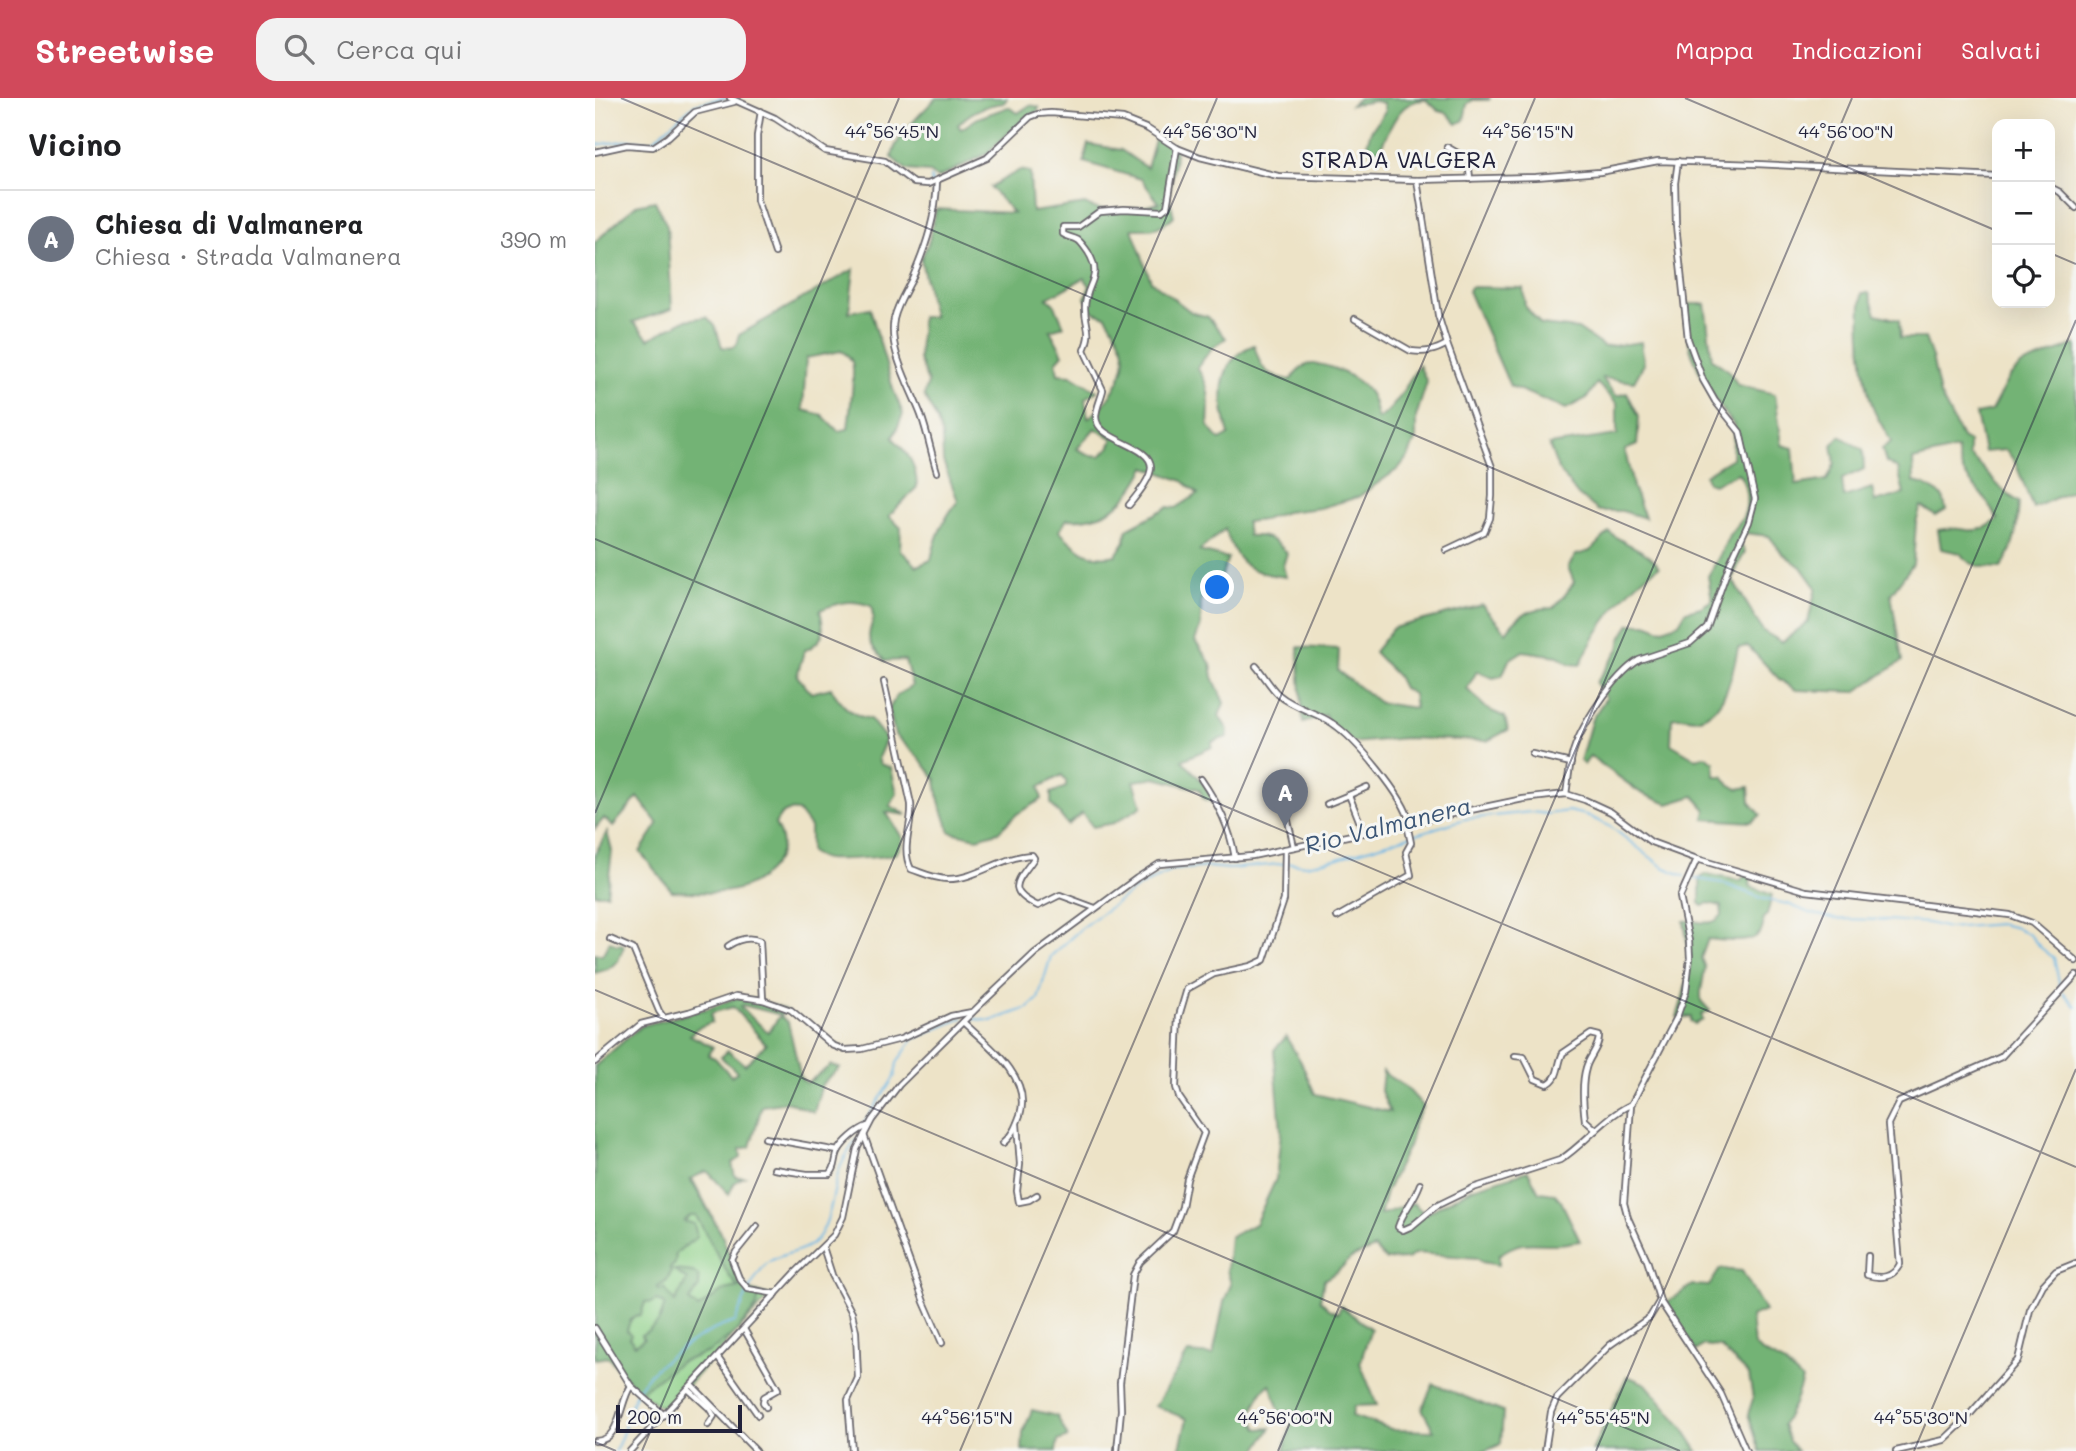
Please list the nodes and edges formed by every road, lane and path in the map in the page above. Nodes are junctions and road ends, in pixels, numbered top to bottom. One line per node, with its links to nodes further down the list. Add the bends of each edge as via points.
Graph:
1 (733, 100): 2 (street, STRADA VALGERA); 5 (street, via 695,112 653,147 627,145)
2 (761, 111): 10 (street, STRADA VALGERA, via 825,151 885,161 914,183); 13 (street, via 757,200)
3 (1447, 147): 8 (street, via 1468,159)
4 (1177, 148): 9 (street, STRADA VALGERA, via 1278,176); 10 (street, STRADA VALGERA, via 1149,129 1122,119 1043,113 1025,121 987,159); 17 (street, via 1167,207 1162,211 1100,211 1078,227 1062,230 1080,241 1095,265 1086,297 1090,333 1084,350 1103,390 1098,425 1141,452 1151,464)
5 (595, 152)
6 (1678, 162): 7 (street, STRADA VALGERA); 8 (street, STRADA VALGERA, via 1573,175); 22 (street, via 1677,225 1688,339 1703,380 1740,432 1755,499 1707,628 1690,643 1632,664 1591,716)
7 (1992, 176)
8 (1470, 179): 9 (street, STRADA VALGERA)
9 (1417, 180): 15 (street, via 1438,315)
10 (936, 182): 16 (street, via 929,240 894,317 893,346)
11 (2055, 190): 12 (street)
12 (2076, 208)
13 (775, 253)
14 (1355, 319): 15 (street, via 1411,351 1421,353)
15 (1447, 344): 18 (street, via 1492,467 1492,496 1484,532)
16 (937, 472)
17 (1129, 505)
18 (1446, 550)
19 (1256, 666): 29 (street, via 1282,698 1347,735 1395,791 1408,812)
20 (884, 682): 35 (street, via 911,804 906,848 911,869 931,877 958,878 1016,856 1032,855 1033,861 1018,880 1021,895 1038,906 1060,895)
21 (1532, 754): 22 (street)
22 (1571, 763): 25 (street)
23 (1201, 779): 33 (street, via 1225,820)
24 (1367, 787): 27 (street)
25 (1566, 794): 29 (street); 34 (street, via 1611,812 1651,842)
26 (1282, 795): 31 (street)
27 (1349, 795): 28 (street); 30 (street)
28 (1327, 804)
29 (1408, 824): 30 (street); 36 (street, via 1406,852 1411,875)
30 (1364, 833): 31 (street)
31 (1294, 847): 32 (street)
32 (1285, 849): 33 (street); 77 (street, via 1284,900 1264,960 1214,974 1187,989 1179,1016 1175,1087 1204,1133 1173,1231 1140,1262 1133,1275)
33 (1235, 858): 35 (street, via 1159,864)
34 (1697, 859): 39 (street, via 1817,894 2010,915 2032,923); 46 (street, via 1680,903 1689,941 1686,990 1677,1017)
35 (1095, 908): 42 (street, via 1035,953)
36 (1337, 917)
37 (610, 939): 43 (street, via 633,949)
38 (728, 946): 41 (street, via 745,939 760,941)
39 (2076, 961)
40 (2076, 975): 59 (street, via 2001,1057 1899,1102 1888,1124 1900,1264 1893,1273 1874,1277 1867,1275)
41 (763, 1000): 42 (street, via 791,1010 832,1045 845,1050 901,1039 951,1016); 43 (street, via 736,996)
42 (967, 1017): 47 (street, via 1017,1079 1023,1104); 48 (street, via 899,1085)
43 (664, 1018): 45 (street, via 641,1024)
44 (1515, 1056): 49 (street, via 1524,1057 1535,1079 1547,1084 1557,1074 1566,1050 1591,1034 1598,1037 1584,1078 1585,1120)
45 (595, 1062)
46 (1631, 1105): 49 (street); 62 (street, via 1625,1210)
47 (1017, 1124): 52 (street); 56 (street, via 1019,1202)
48 (869, 1125): 50 (street); 53 (street)
49 (1596, 1130): 55 (street, via 1560,1160 1473,1188 1436,1206 1403,1230 1398,1227 1403,1211 1413,1203)
50 (864, 1134): 58 (street, via 843,1217); 65 (street)
51 (765, 1138): 53 (street)
52 (1003, 1143)
53 (838, 1151): 54 (street, via 830,1174)
54 (774, 1169)
55 (1420, 1184)
56 (1037, 1195)
57 (757, 1227): 61 (street, via 732,1260 750,1290)
58 (823, 1247): 61 (street); 76 (street, via 856,1332 858,1378 848,1400)
59 (1868, 1256)
60 (2076, 1263): 80 (street, via 2056,1271 2043,1284 2030,1310 2018,1360 1963,1422 1944,1440)
61 (777, 1294): 64 (street)
62 (1660, 1301): 78 (street, via 1650,1317 1610,1345 1557,1398); 79 (street, via 1721,1394)
63 (595, 1328): 67 (street)
64 (744, 1329): 66 (street); 69 (street, via 778,1389 764,1397)
65 (942, 1343)
66 (718, 1358): 68 (street); 71 (street)
67 (633, 1387): 70 (street); 73 (street, via 624,1397 612,1433)
68 (690, 1387): 70 (street); 72 (street, via 714,1416); 75 (street)
69 (766, 1407)
70 (664, 1415): 74 (street)
71 (758, 1415)
72 (708, 1425)
73 (595, 1441)
74 (630, 1451)
75 (755, 1451)
76 (852, 1451)
77 (1117, 1451)
78 (1545, 1451)
79 (1746, 1451)
80 (1896, 1451)

